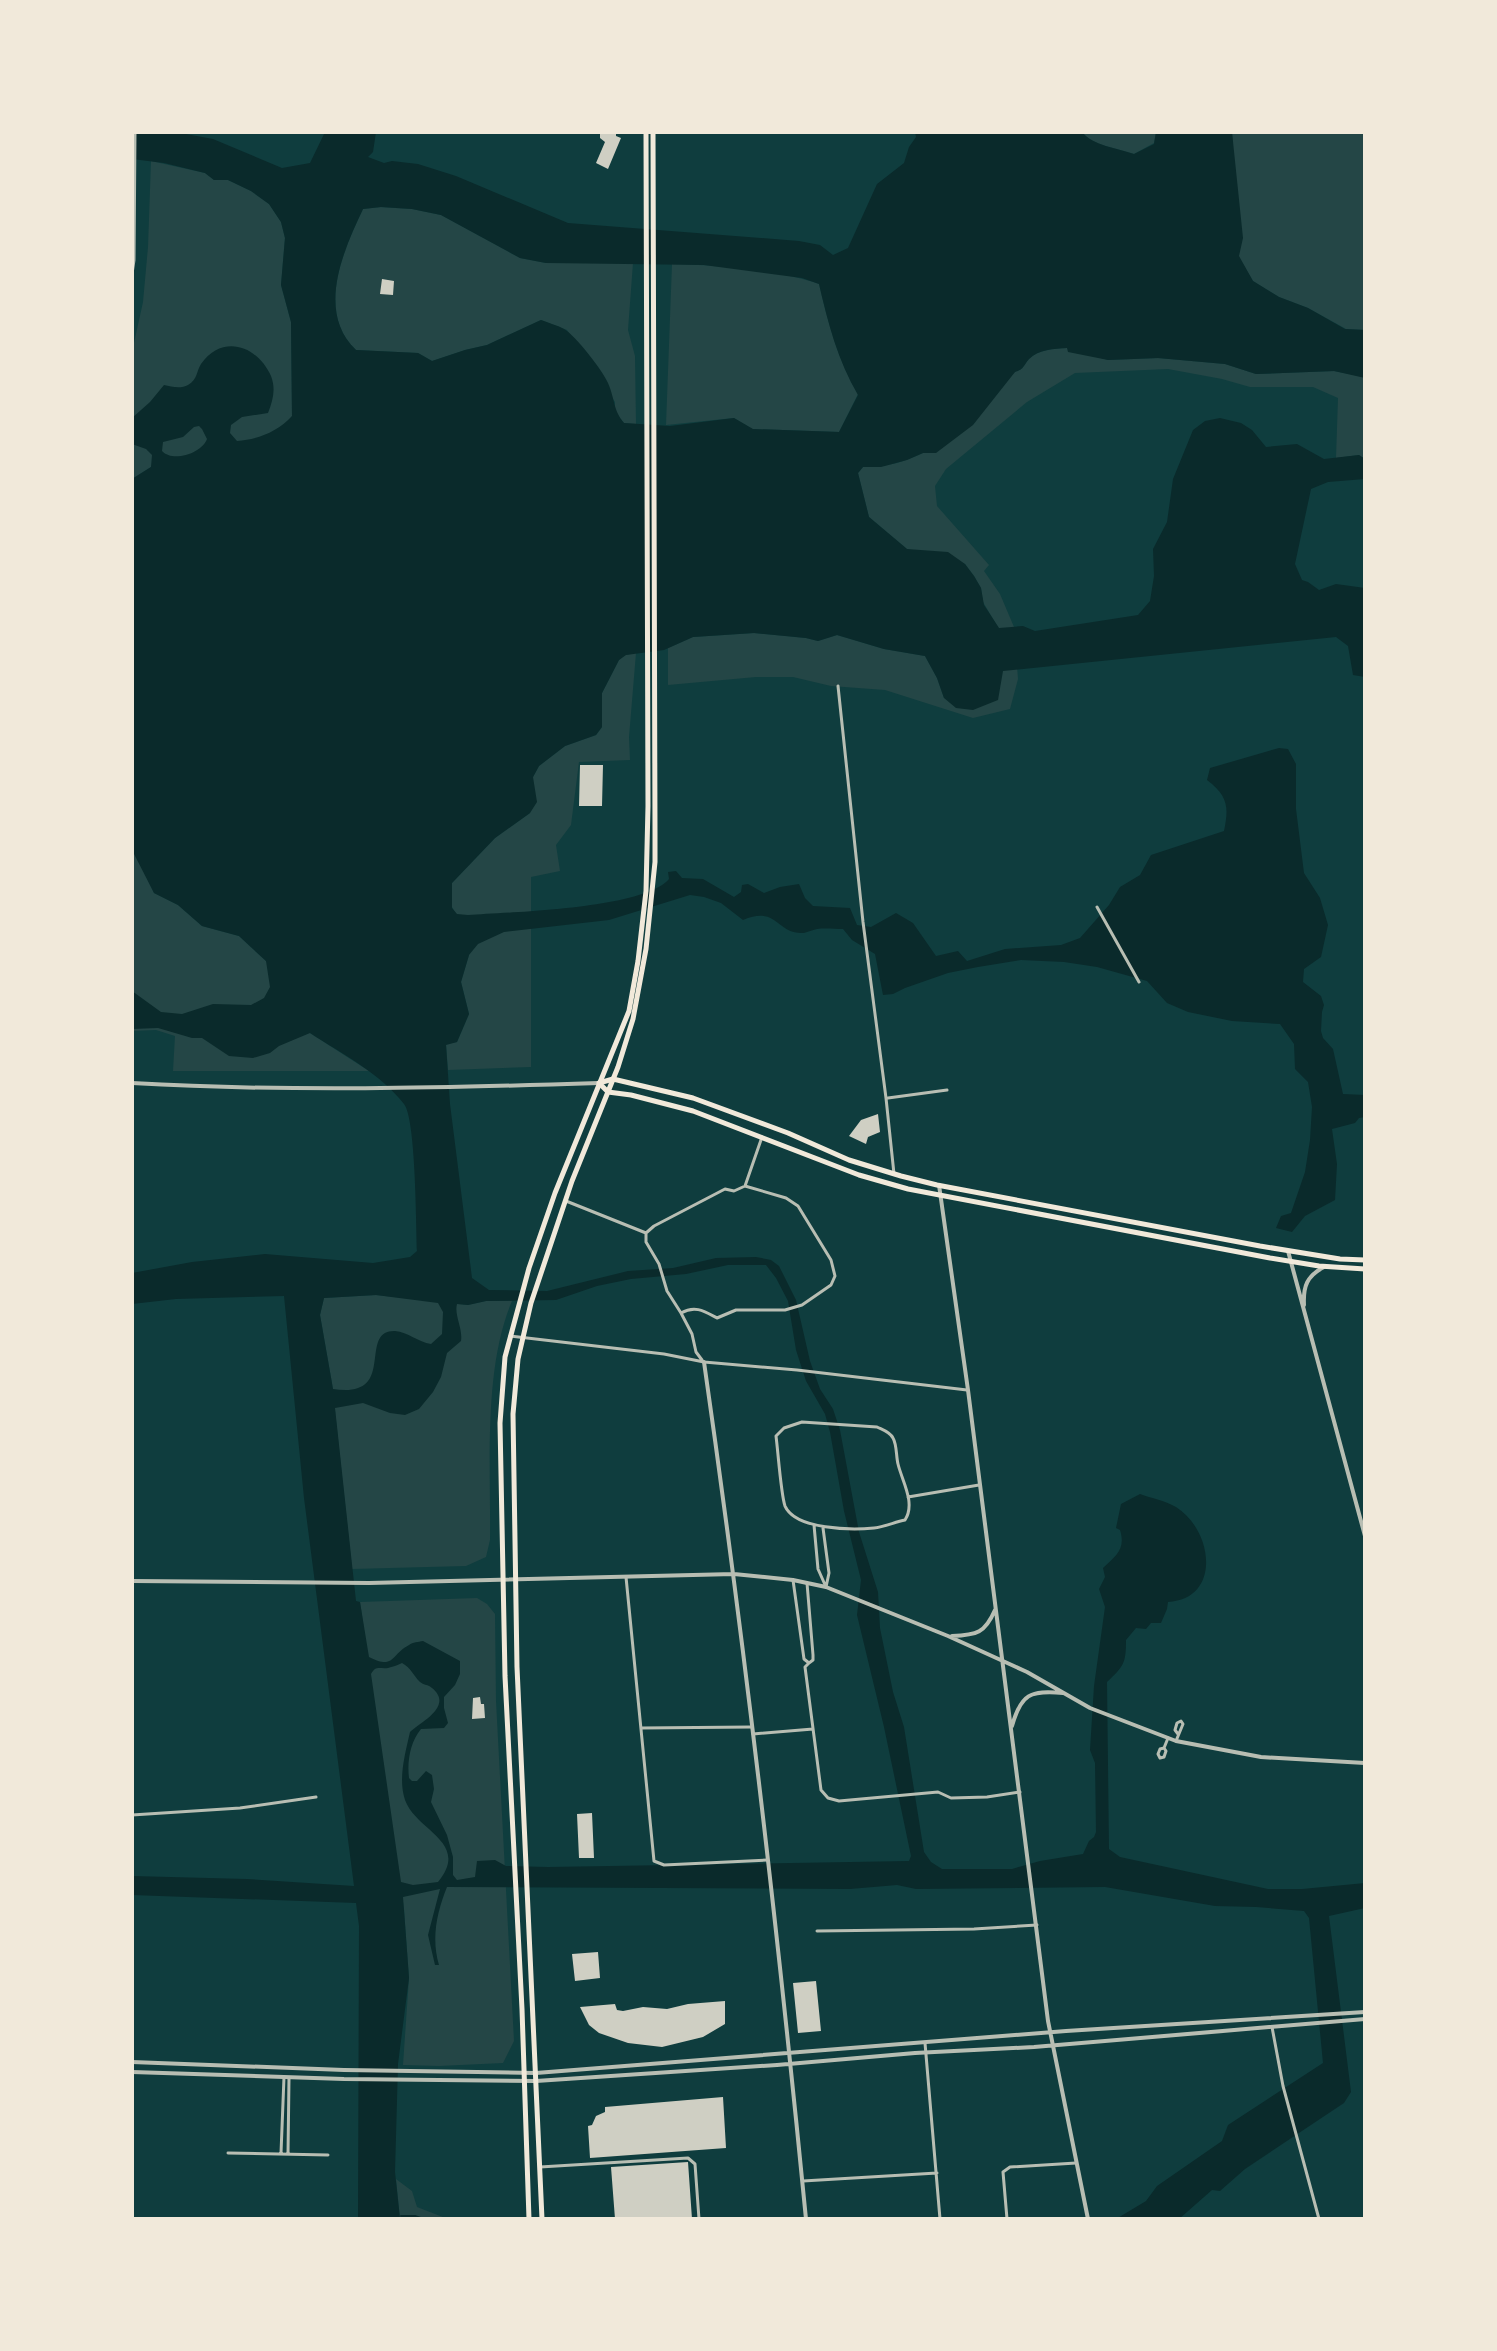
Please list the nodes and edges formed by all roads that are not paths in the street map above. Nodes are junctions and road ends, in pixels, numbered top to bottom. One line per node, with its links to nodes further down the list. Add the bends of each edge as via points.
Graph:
1 (135, 132): 5 (street)
2 (646, 132): 4 (main road)
3 (653, 132): 4 (main road)
4 (650, 217): 7 (main road, via 655,848)
5 (132, 274)
6 (838, 686): 15 (street)
7 (649, 890): 10 (main road, via 646,949 633,1019); 12 (main road, via 629,1011)
8 (1097, 907): 9 (street)
9 (1139, 982)
10 (613, 1079): 12 (main road); 14 (main road); 17 (main road, via 730,1110)
11 (132, 1083): 12 (street, via 378,1088)
12 (599, 1083): 14 (main road); 30 (main road, via 555,1193)
13 (947, 1090): 15 (street)
14 (608, 1092): 16 (main road, via 693,1111); 21 (main road)
15 (886, 1098): 17 (street)
16 (762, 1136): 19 (street); 20 (main road, via 859,1175)
17 (894, 1174): 18 (main road)
18 (939, 1185): 20 (street); 23 (main road)
19 (745, 1186): 22 (street, via 725,1189); 28 (street, via 798,1206 831,1260 831,1285 785,1310 736,1310 717,1318 700,1308)
20 (940, 1196): 25 (main road); 33 (street)
21 (566, 1201): 22 (street); 31 (main road)
22 (646, 1233): 28 (street, via 667,1291)
23 (1288, 1251): 24 (main road); 25 (street)
24 (1365, 1260)
25 (1290, 1261): 26 (main road); 29 (street)
26 (1325, 1267): 27 (main road); 29 (street, via 1310,1276 1303,1289)
27 (1365, 1269)
28 (681, 1313): 32 (street)
29 (1304, 1315): 38 (street)
30 (510, 1336): 31 (street); 42 (main road, via 500,1423)
31 (522, 1338): 32 (street); 41 (main road, via 513,1414)
32 (704, 1362): 33 (street); 39 (street)
33 (968, 1390): 34 (street)
34 (980, 1485): 35 (street); 47 (street)
35 (908, 1497): 36 (street, via 888,1433 877,1427 794,1424 776,1436 785,1506); 37 (street, via 905,1520 876,1528)
36 (814, 1525): 37 (street); 46 (street, via 818,1569)
37 (823, 1527): 46 (street)
38 (1365, 1536)
39 (734, 1574): 40 (street); 43 (street); 52 (street)
40 (626, 1577): 41 (street); 53 (street)
41 (515, 1579): 42 (street); 80 (main road)
42 (502, 1580): 44 (street); 79 (main road)
43 (793, 1580): 45 (street); 50 (street, via 804,1659)
44 (132, 1581)
45 (807, 1583): 46 (street); 50 (street, via 813,1655)
46 (826, 1587): 48 (street)
47 (996, 1608): 48 (street, via 982,1631); 49 (street)
48 (948, 1636): 49 (street)
49 (1002, 1660): 51 (street); 55 (street)
50 (809, 1663): 54 (street, via 805,1667)
51 (1064, 1693): 55 (street, via 1031,1694 1016,1710); 58 (street)
52 (751, 1727): 53 (street); 57 (street)
53 (641, 1728): 65 (street, via 654,1861)
54 (813, 1729): 57 (street); 62 (street, via 821,1790 828,1798)
55 (1011, 1729): 62 (street)
56 (1178, 1734): 59 (street)
57 (752, 1735): 65 (street)
58 (1168, 1738): 59 (street); 60 (street)
59 (1176, 1741): 61 (street, via 1261,1757)
60 (1164, 1748)
61 (1365, 1763)
62 (1020, 1792): 66 (street)
63 (316, 1797): 64 (street)
64 (132, 1815)
65 (767, 1861): 74 (street)
66 (1037, 1925): 67 (street); 71 (street)
67 (817, 1931)
68 (1365, 2012): 71 (street)
69 (1365, 2019): 70 (street)
70 (1272, 2027): 73 (street); 99 (street)
71 (1050, 2032): 72 (street); 73 (street)
72 (925, 2043): 74 (street); 75 (street)
73 (1053, 2046): 75 (street); 88 (street)
74 (790, 2053): 77 (street); 80 (street)
75 (926, 2053): 77 (street); 90 (street)
76 (132, 2062): 79 (street)
77 (791, 2064): 83 (street); 91 (street)
78 (132, 2072): 81 (street)
79 (524, 2073): 80 (street); 82 (main road)
80 (536, 2073): 83 (main road)
81 (287, 2077): 82 (street); 85 (street); 86 (street)
82 (524, 2081): 83 (street); 92 (main road)
83 (536, 2081): 89 (main road)
84 (228, 2153): 85 (street)
85 (281, 2154): 86 (street)
86 (288, 2154): 87 (street)
87 (328, 2155)
88 (1076, 2163): 97 (street, via 1010,2167 1003,2172); 98 (street)
89 (540, 2167): 93 (main road); 94 (street, via 688,2158 695,2164)
90 (937, 2173): 91 (street); 96 (street)
91 (803, 2181): 95 (street)
92 (529, 2219)
93 (542, 2219)
94 (699, 2219)
95 (806, 2219)
96 (940, 2219)
97 (1007, 2219)
98 (1088, 2219)
99 (1319, 2219)

